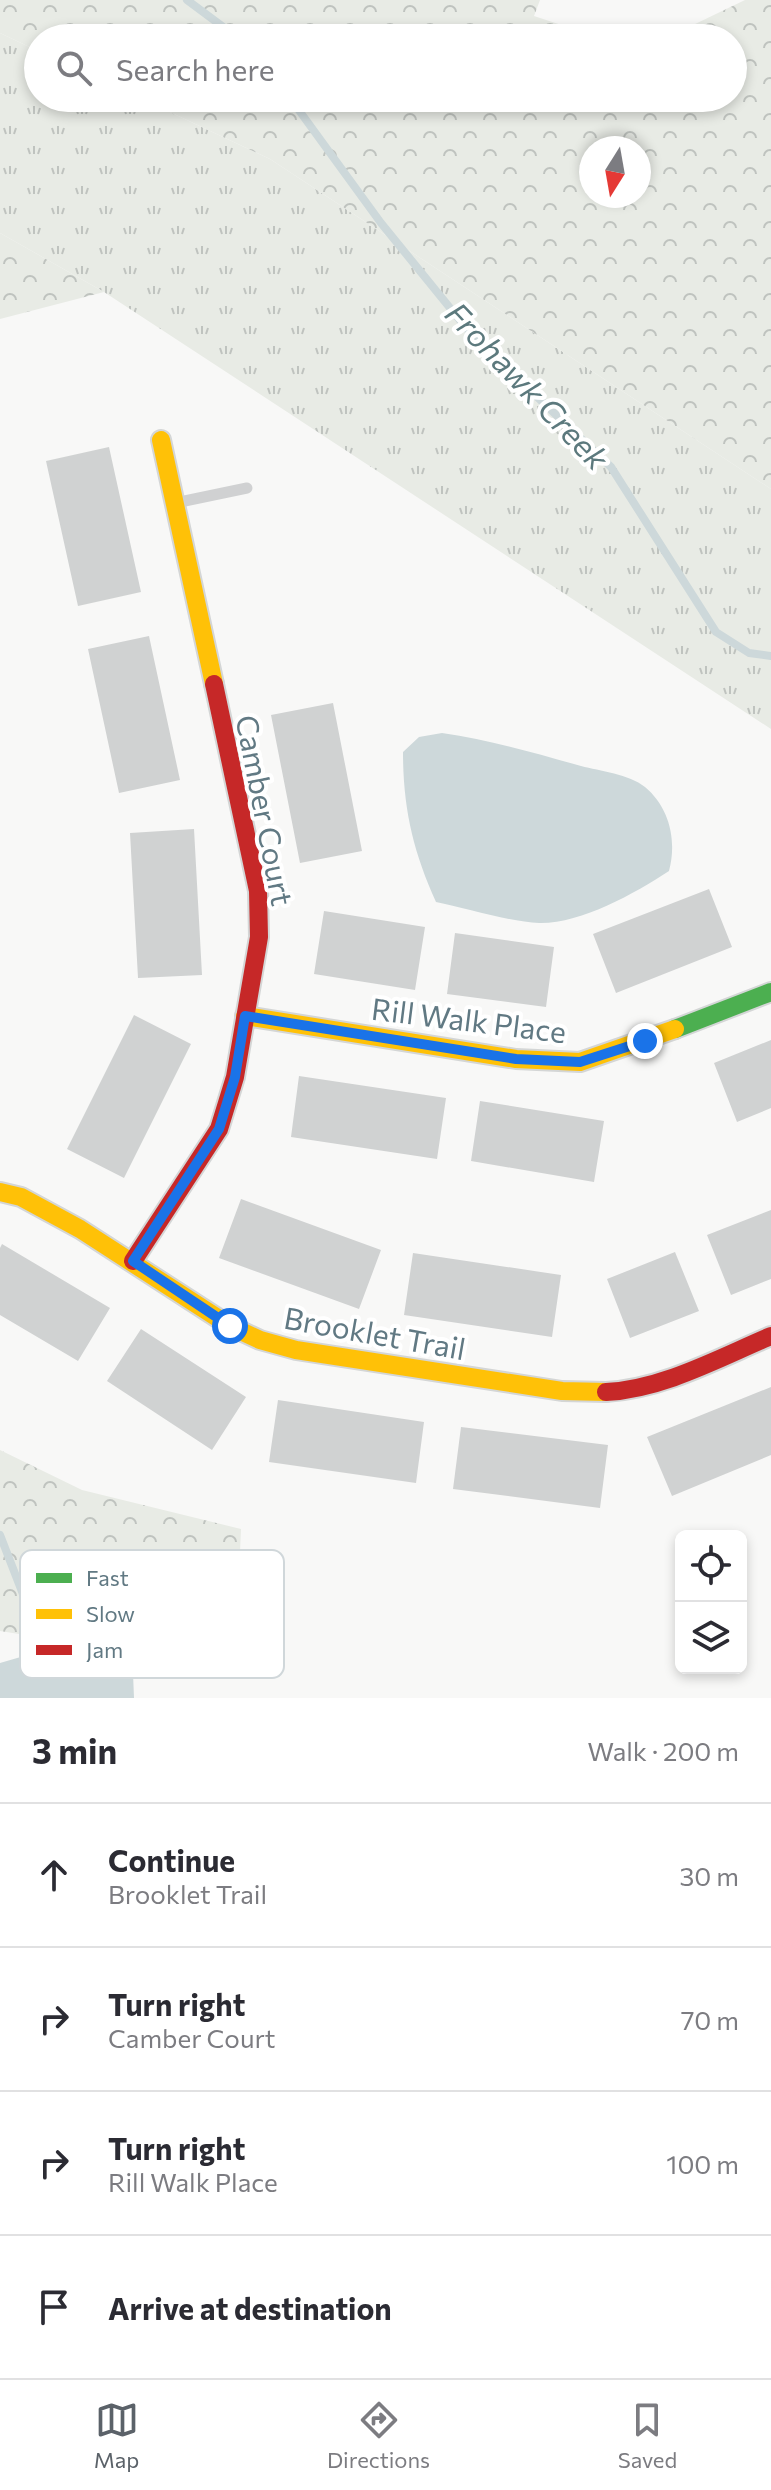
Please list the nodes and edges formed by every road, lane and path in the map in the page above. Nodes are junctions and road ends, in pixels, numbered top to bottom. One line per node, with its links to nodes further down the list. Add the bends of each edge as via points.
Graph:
1 (161, 440): 3 (street, Camber Court)
2 (247, 488): 3 (lane)
3 (175, 504): 5 (street, Camber Court, via 258,891 259,937)
4 (771, 992): 5 (street, Rill Walk Place, via 580,1062 516,1059)
5 (245, 1016): 7 (street, Camber Court, via 219,1129)
6 (0, 1192): 7 (street, Brooklet Trail, via 21,1197)
7 (133, 1261): 8 (street, Brooklet Trail, via 260,1340 562,1391 626,1390)
8 (771, 1336)

